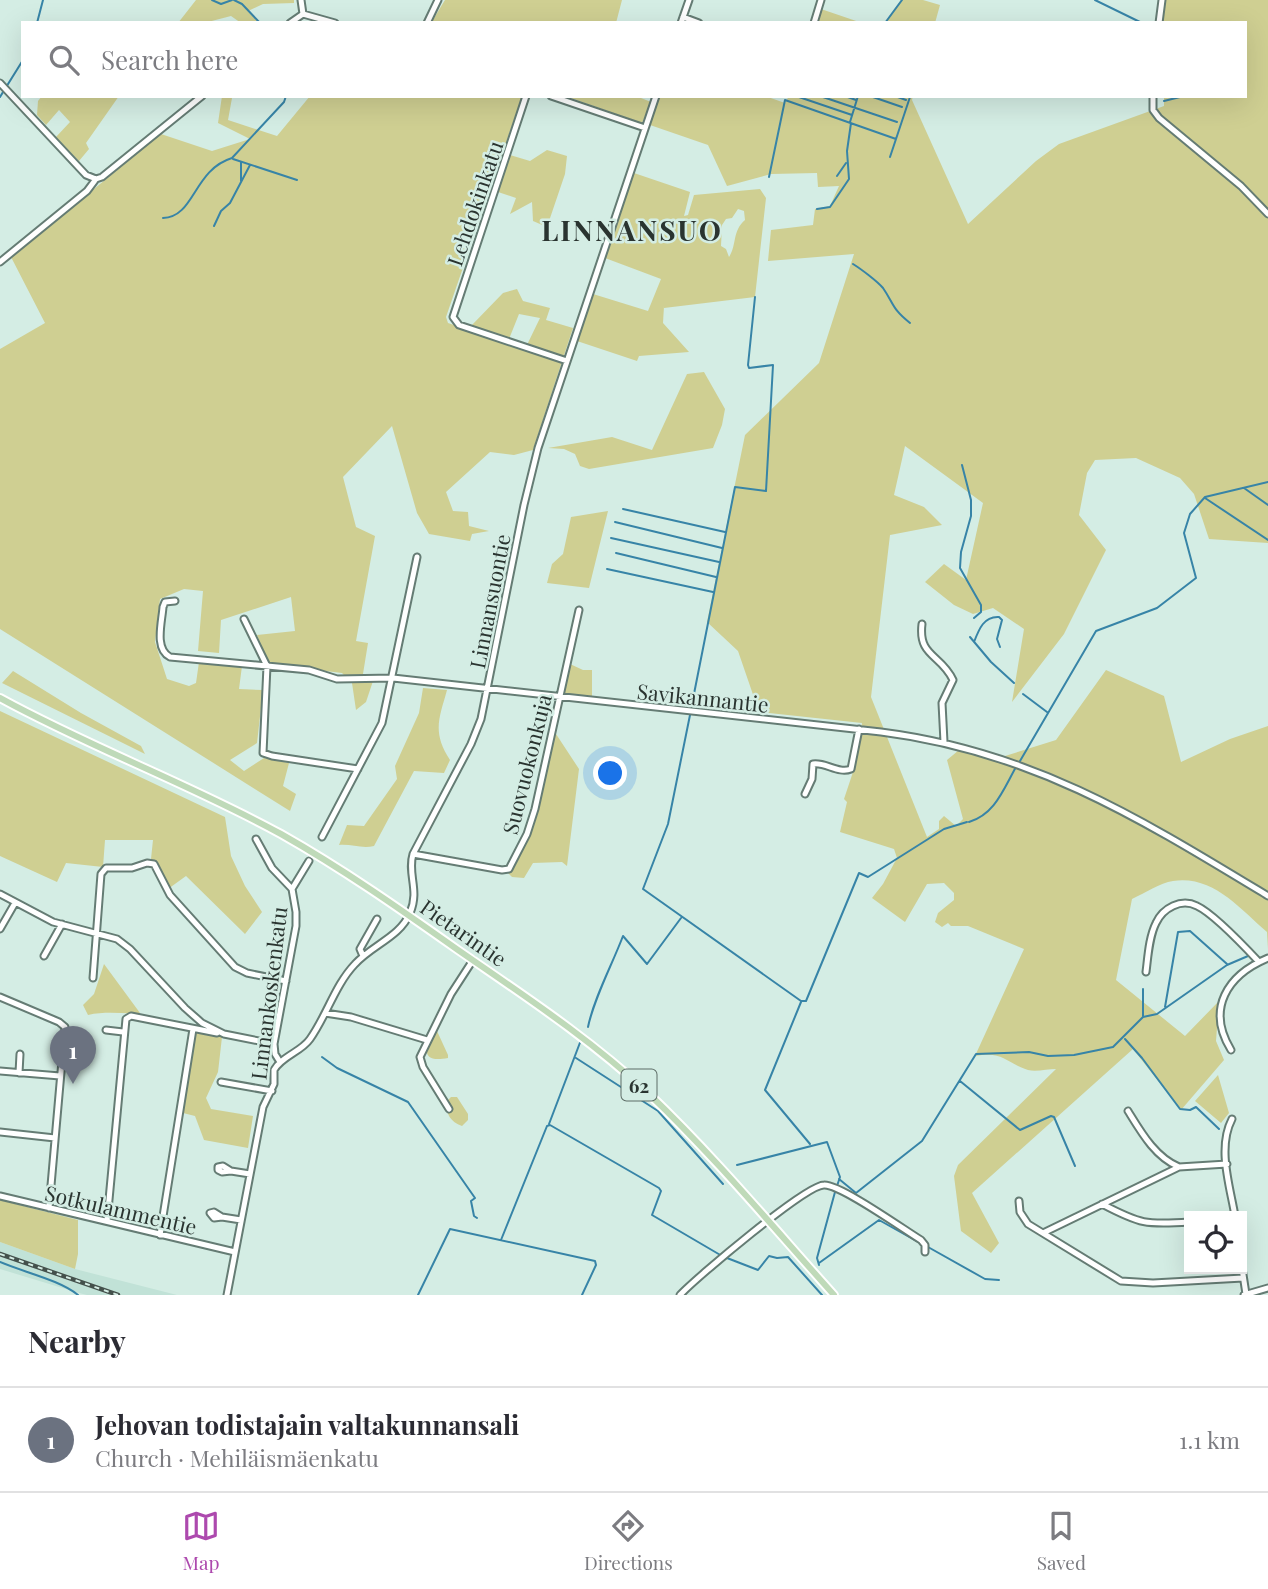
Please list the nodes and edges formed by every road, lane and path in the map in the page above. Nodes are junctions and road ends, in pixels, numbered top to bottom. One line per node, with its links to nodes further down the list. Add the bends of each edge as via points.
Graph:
1 (301, 0): 6 (street)
2 (438, 0): 10 (street)
3 (689, 0): 7 (street)
4 (821, 0): 11 (street)
5 (1161, 0): 12 (street)
6 (303, 14): 8 (street); 9 (street)
7 (682, 20)
8 (293, 21)
9 (328, 21)
10 (428, 21)
11 (815, 21)
12 (1159, 21)
13 (0, 83): 20 (street, via 86,175)
14 (200, 98): 20 (street)
15 (525, 98): 23 (street, Lehdokinkatu, via 454,320)
16 (557, 98): 19 (street)
17 (655, 98): 19 (street, Linnansuontie)
18 (1153, 98): 21 (street, via 1159,118)
19 (645, 128): 23 (street, Linnansuontie)
20 (96, 179): 22 (street)
21 (1268, 214)
22 (0, 262)
23 (566, 361): 31 (street, Linnansuontie, via 528,487)
24 (417, 557): 30 (street)
25 (175, 601): 29 (street, Savikannantie, via 163,607 160,646 166,655)
26 (579, 610): 33 (street, Suovuokonkuja)
27 (244, 619): 29 (street)
28 (922, 624): 35 (street, via 922,643 953,680 941,709)
29 (267, 666): 30 (street, Savikannantie, via 337,679); 36 (street, via 263,753)
30 (393, 678): 31 (street, Savikannantie); 36 (street, via 382,723)
31 (487, 690): 33 (street, Savikannantie); 40 (street, Linnansuontie, via 478,729)
32 (0, 698): 46 (main road, Pietarintie / 62, via 268,827)
33 (559, 698): 34 (street, Savikannantie); 40 (street, Suovuokonkuja, via 532,818 509,869)
34 (859, 729): 35 (street, Savikannantie); 37 (street, via 851,769 813,764)
35 (944, 743): 44 (street, Savikannantie, via 1020,764 1090,793)
36 (358, 769): 38 (street)
37 (806, 794)
38 (321, 837)
39 (256, 839): 42 (street, via 272,868)
40 (413, 854): 46 (street, Linnansuontie, via 415,895)
41 (309, 861): 42 (street, Linnankoskenkatu)
42 (292, 890): 58 (street, Linnankoskenkatu, via 296,919)
43 (0, 894): 45 (street)
44 (1268, 896)
45 (15, 903): 48 (street); 49 (street)
46 (409, 915): 52 (street, via 392,935); 54 (main road, Pietarintie / 62)
47 (377, 919): 52 (street, via 360,948)
48 (62, 925): 50 (street); 51 (street)
49 (0, 929)
50 (99, 933): 57 (street); 58 (street, via 103,870 151,863 170,895 235,967); 64 (street, via 130,948 193,1017)
51 (44, 956)
52 (363, 956): 60 (street, via 346,975)
53 (1268, 958): 55 (street)
54 (473, 960): 65 (street); 92 (main road, Pietarintie / 62, via 547,1010 621,1069 678,1122)
55 (1259, 962): 56 (street, via 1210,916 1185,904 1163,911 1155,924); 67 (street, via 1224,992 1220,1027)
56 (1146, 972)
57 (93, 978)
58 (286, 981): 66 (street, Linnankoskenkatu)
59 (0, 997): 72 (street, via 64,1025)
60 (325, 1013): 65 (street); 69 (street, via 304,1046)
61 (193, 1029): 63 (street, via 131,1016 124,1021); 64 (street); 95 (street)
62 (106, 1030): 63 (street)
63 (123, 1032): 91 (street)
64 (224, 1034): 66 (street)
65 (427, 1040): 75 (street, via 420,1060)
66 (274, 1044): 69 (street, Linnankoskenkatu)
67 (1231, 1050)
68 (20, 1054): 71 (street)
69 (280, 1062): 74 (street, Linnankoskenkatu, via 274,1070)
70 (0, 1072): 71 (street)
71 (19, 1073): 72 (street)
72 (60, 1076): 79 (street)
73 (221, 1082): 74 (street)
74 (272, 1091): 83 (street, Linnankoskenkatu, via 263,1107)
75 (449, 1109)
76 (1128, 1111): 81 (street, via 1144,1137)
77 (1232, 1119): 80 (street, via 1225,1138)
78 (0, 1132): 79 (street)
79 (55, 1138): 87 (street)
80 (1227, 1164): 81 (street); 88 (street)
81 (1178, 1167): 86 (street)
82 (231, 1171): 83 (street)
83 (250, 1174): 90 (street, Linnankoskenkatu)
84 (0, 1196): 87 (street, Sotkulammentie)
85 (1018, 1200): 94 (street, via 1024,1219)
86 (1102, 1204): 93 (street, via 1139,1222); 94 (street)
87 (50, 1208): 91 (street, Sotkulammentie)
88 (1234, 1211)
89 (222, 1217): 90 (street)
90 (241, 1220): 96 (street, Linnankoskenkatu)
91 (107, 1221): 95 (street, Sotkulammentie)
92 (768, 1221): 97 (street, via 814,1187 832,1186 921,1240); 102 (street); 103 (main road, Pietarintie / 62)
93 (1184, 1222)
94 (1043, 1233): 99 (street, via 1121,1281)
95 (160, 1235): 96 (street, Sotkulammentie)
96 (235, 1252): 101 (street, Linnankoskenkatu)
97 (925, 1252)
98 (1243, 1274): 99 (street)
99 (1243, 1278): 104 (street)
100 (1268, 1288): 104 (street)
101 (227, 1295)
102 (680, 1295)
103 (834, 1295)
104 (1244, 1295)

